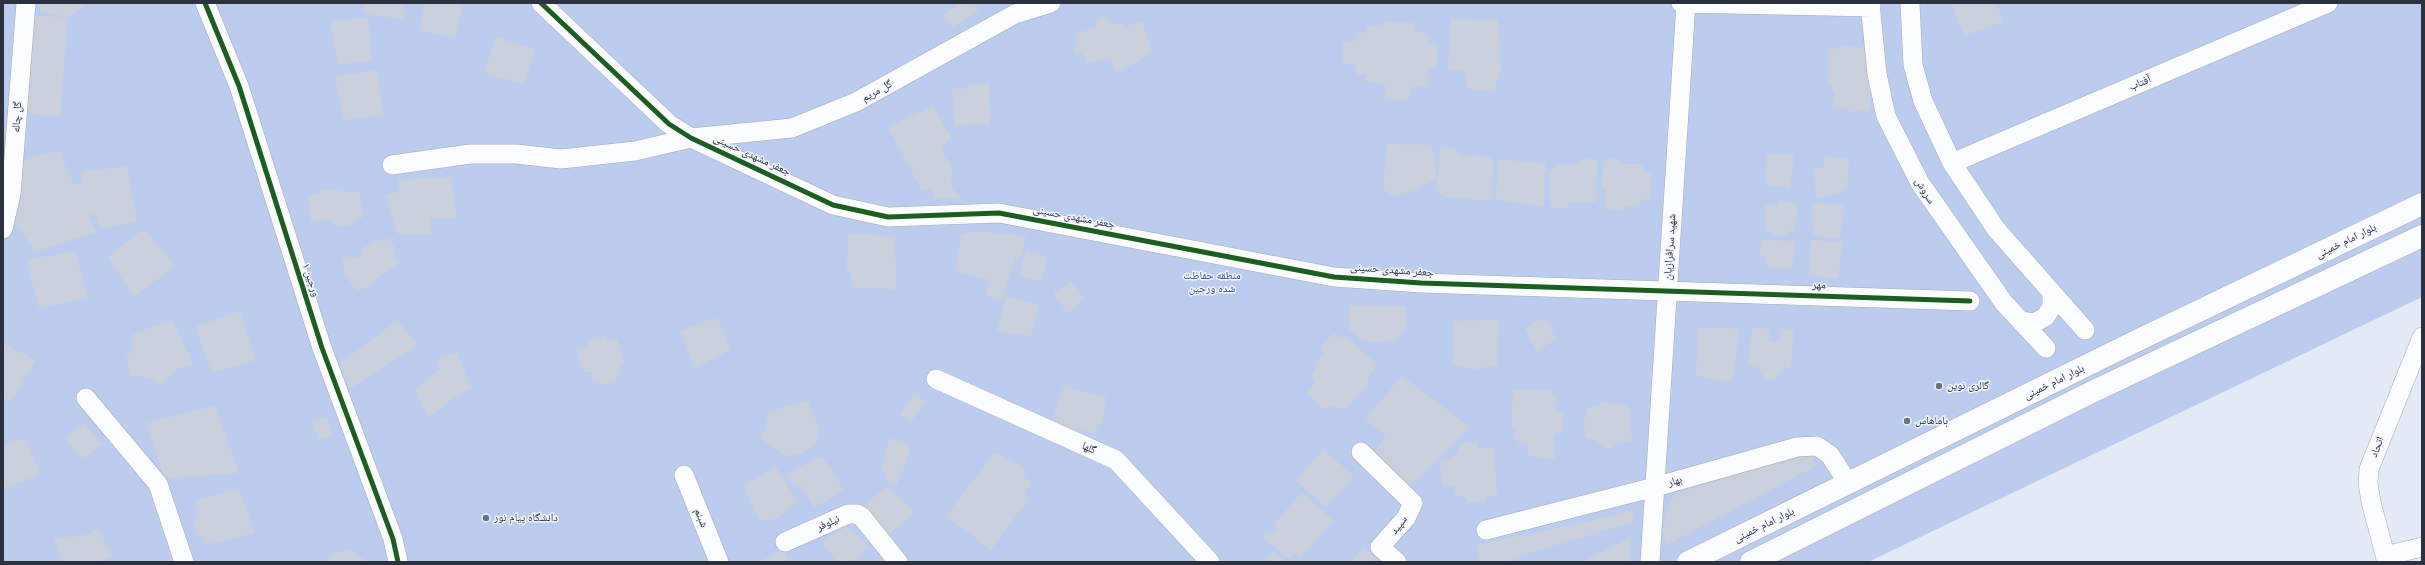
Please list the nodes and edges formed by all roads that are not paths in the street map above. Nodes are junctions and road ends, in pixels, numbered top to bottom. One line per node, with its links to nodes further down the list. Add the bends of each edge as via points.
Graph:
1 (26, 3): 14 (street, گل چاله, via 11,194)
2 (205, 3): 34 (street, ورجین ۱, via 240,86 322,348 393,539)
3 (541, 3): 10 (street, جعفر مشهدی حسینی, via 669,124)
4 (1051, 3): 10 (street, گل مریم, via 1015,14 856,102 792,128)
5 (1681, 3): 6 (street)
6 (1686, 3): 9 (street); 16 (street, شهید سرافرازیان)
7 (1910, 3): 11 (street, via 1912,65 1923,101)
8 (2328, 3): 11 (street, آفتاب)
9 (1871, 5): 19 (street, سروش, via 1877,74 1886,116 1920,183 2004,303)
10 (691, 138): 12 (street, گل مریم, via 635,151 561,159 516,154 470,154); 16 (street, جعفر مشهدی حسینی, via 834,205 888,217 999,213 1334,277 1420,283)
11 (1952, 163): 17 (street, via 1996,229)
12 (392, 165)
13 (2422, 204): 27 (main road, بلوار امام خمینی)
14 (3, 229)
15 (2422, 236): 41 (main road, via 2094,391)
16 (1668, 290): 18 (street, مهر); 28 (street, شهید سرافرازیان)
17 (2052, 294): 19 (street, via 2052,307 2045,317 2034,322); 20 (street)
18 (1970, 301)
19 (2022, 321): 22 (street, سروش)
20 (2086, 330)
21 (2422, 337): 32 (street, اتحاد, via 2369,469 2371,502)
22 (2046, 348)
23 (936, 379): 37 (street, گلها, via 1116,460)
24 (86, 398): 33 (street, via 158,484)
25 (1361, 452): 38 (street, سپید, via 1413,503 1406,518 1380,547)
26 (684, 475): 35 (street, شبنم)
27 (1848, 483): 28 (street, بهار, via 1830,455 1817,446 1797,446); 40 (main road, بلوار امام خمینی)
28 (1655, 487): 29 (street, بهار); 39 (street, شهید سرافرازیان)
29 (1486, 530)
30 (785, 542): 36 (street, نیلوفر, via 848,514 857,514)
31 (2422, 547): 32 (street)
32 (2386, 559)
33 (184, 562)
34 (398, 562)
35 (719, 562)
36 (898, 562)
37 (1210, 562)
38 (1397, 562)
39 (1650, 562)
40 (1688, 562)
41 (1751, 562)

